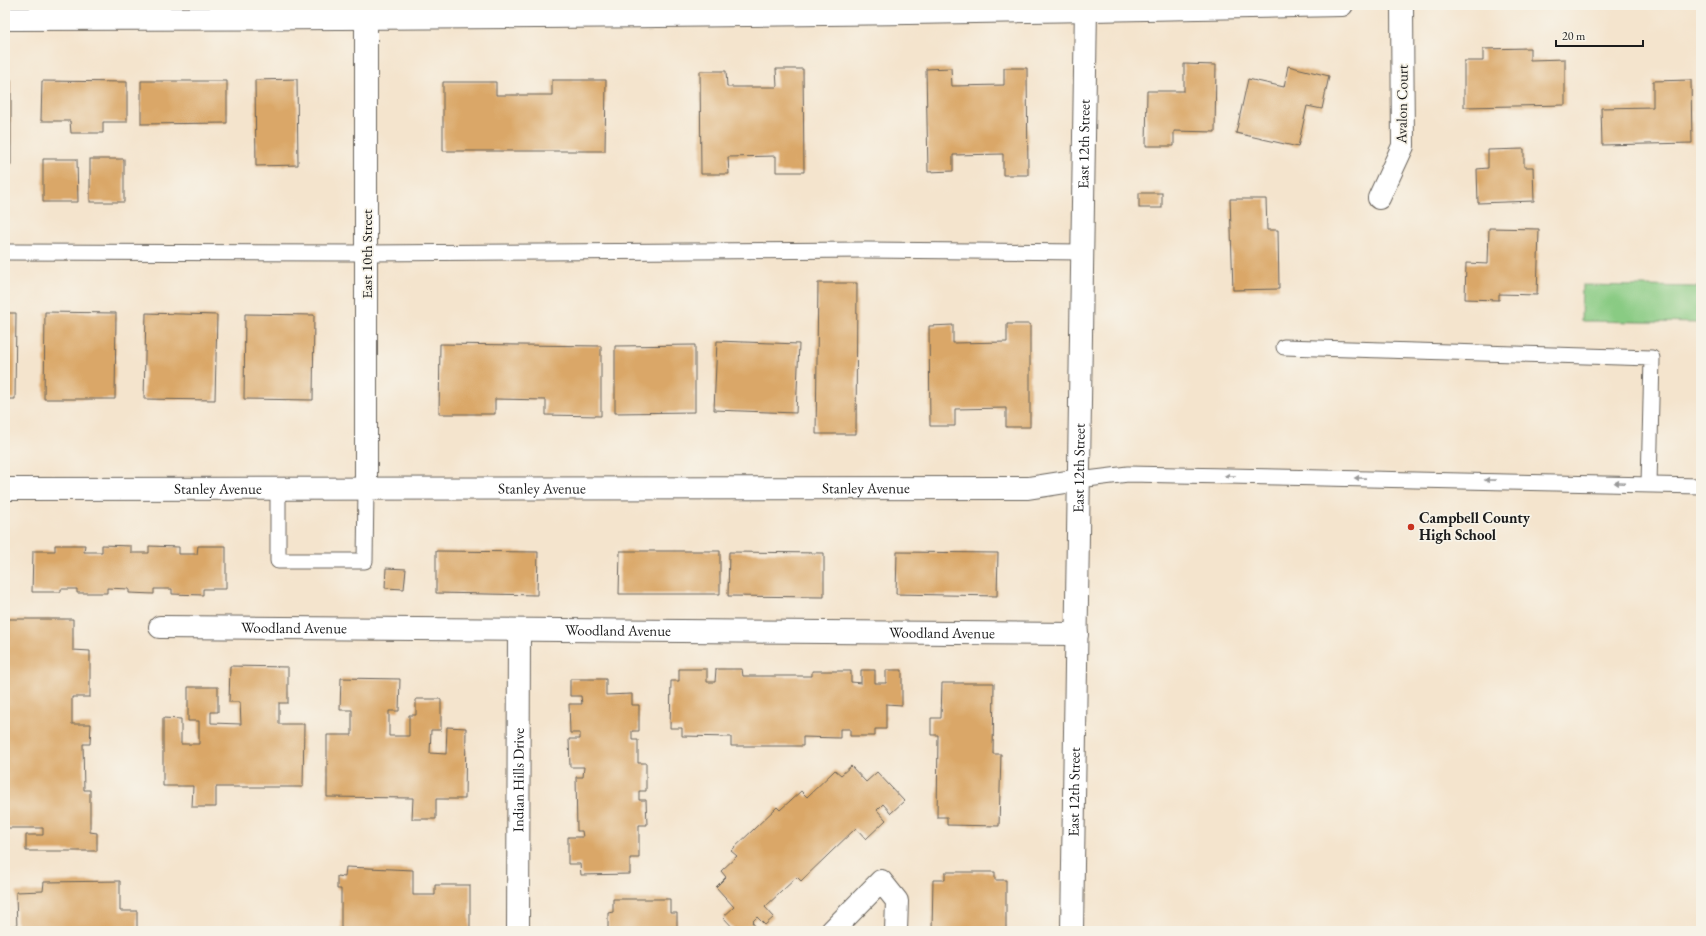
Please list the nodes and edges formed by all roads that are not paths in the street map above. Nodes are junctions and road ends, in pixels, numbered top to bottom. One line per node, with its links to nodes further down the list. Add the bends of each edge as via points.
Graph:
1 (1342, 5): 3 (street)
2 (1402, 5): 6 (street, Avalon Court, via 1404,146)
3 (1086, 8): 4 (street); 8 (street, East 12th Street)
4 (366, 19): 5 (street); 9 (street, East 10th Street)
5 (5, 20)
6 (1378, 198)
7 (5, 252): 9 (lane)
8 (1082, 252): 9 (lane, via 858,250); 11 (street, East 12th Street)
9 (367, 253): 16 (street, East 10th Street)
10 (1284, 347): 12 (lane, via 1652,358)
11 (1079, 480): 12 (lane, one-way to 11, via 1128,474); 16 (street, Stanley Avenue, via 1028,488); 19 (street, East 12th Street)
12 (1650, 484): 13 (lane)
13 (1701, 486)
14 (5, 488): 15 (street, Stanley Avenue)
15 (278, 488): 16 (street, Stanley Avenue); 16 (lane, via 278,562 365,561)
16 (366, 488)
17 (160, 627): 18 (street, Woodland Avenue)
18 (519, 630): 19 (street, Woodland Avenue); 20 (street, Indian Hills Drive)
19 (1077, 634): 23 (street, East 12th Street)
20 (518, 931)
21 (832, 931): 22 (street, via 881,881 897,901)
22 (896, 931)
23 (1072, 931)

